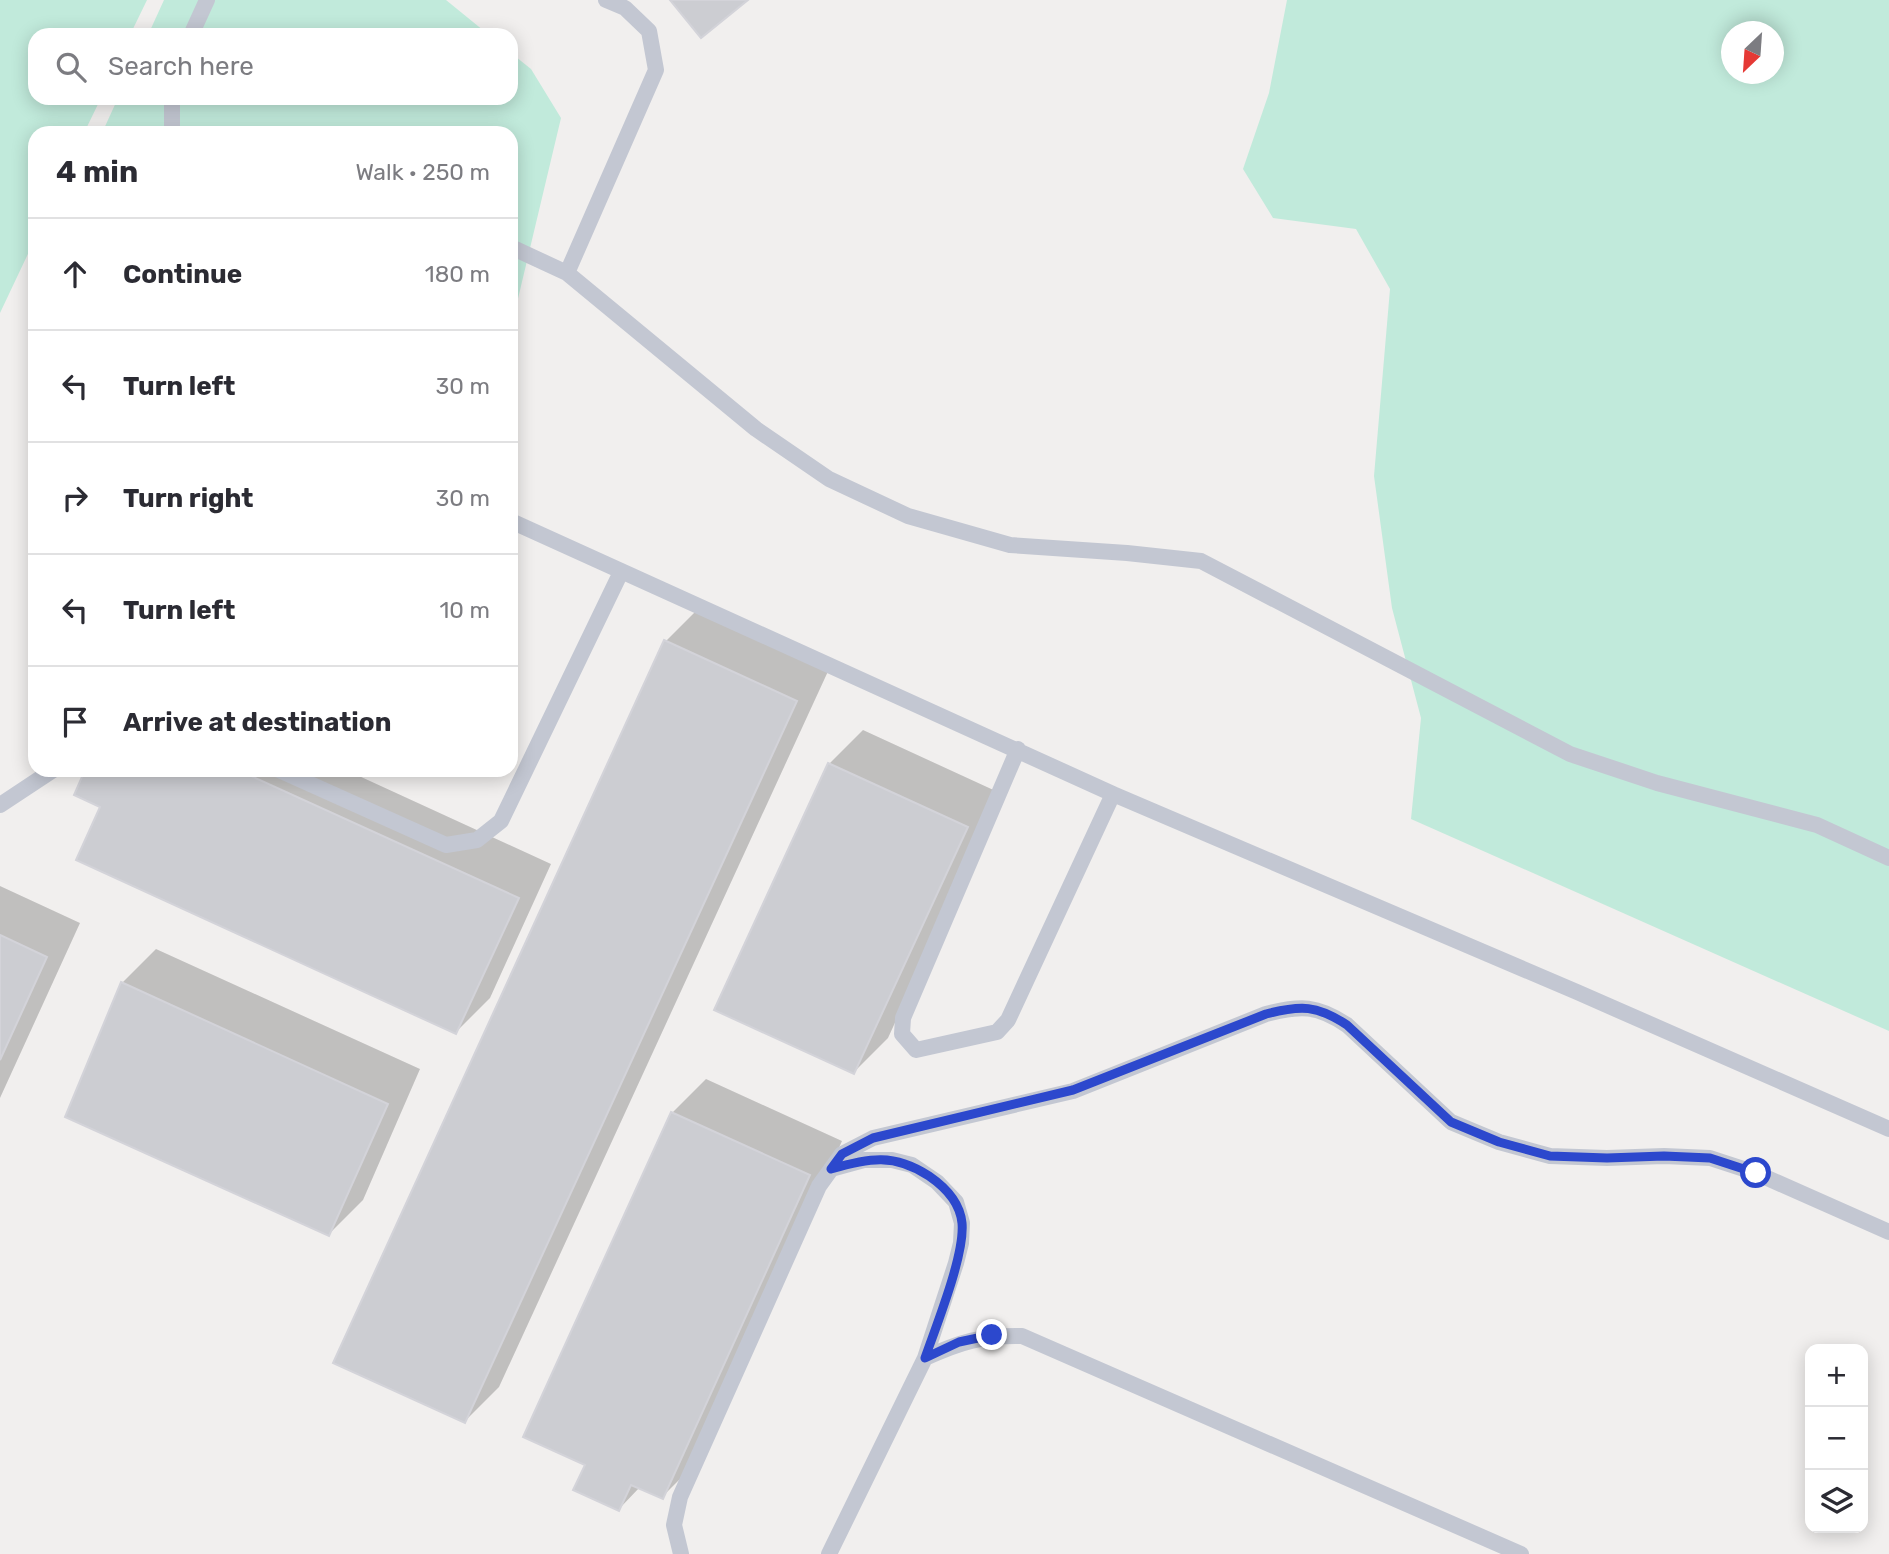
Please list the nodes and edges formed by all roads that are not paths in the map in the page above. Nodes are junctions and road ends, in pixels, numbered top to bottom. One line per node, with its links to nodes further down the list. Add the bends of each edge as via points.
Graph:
1 (207, 0): 3 (lane)
2 (606, 0): 7 (lane, via 625,8 649,31 656,70)
3 (193, 28)
4 (172, 105): 5 (lane)
5 (172, 126)
6 (518, 250): 7 (lane)
7 (567, 273): 15 (lane, via 756,429 829,479 908,516 1010,545 1200,561 1570,754 1657,783 1817,825)
8 (518, 524): 9 (lane)
9 (621, 572): 10 (lane); 12 (lane, via 501,821 477,840 446,845)
10 (1018, 749): 13 (lane); 13 (lane, via 903,1018 902,1034 916,1050 997,1032 1008,1020)
11 (42, 777): 14 (lane)
12 (295, 777)
13 (1113, 794): 16 (lane)
14 (0, 805)
15 (1889, 858)
16 (1889, 1129)
17 (831, 1169): 18 (lane, via 842,1154 873,1138 1073,1090 1266,1014 1313,1008 1347,1025 1451,1122 1499,1142 1550,1156 1710,1158 1756,1173); 19 (lane, via 864,1160 912,1165 956,1202 961,1243); 20 (lane, via 818,1186 680,1497 674,1525)
18 (1889, 1232)
19 (925, 1358): 21 (lane); 22 (lane, via 959,1342 992,1335 1022,1336)
20 (681, 1554)
21 (829, 1554)
22 (1521, 1554)

